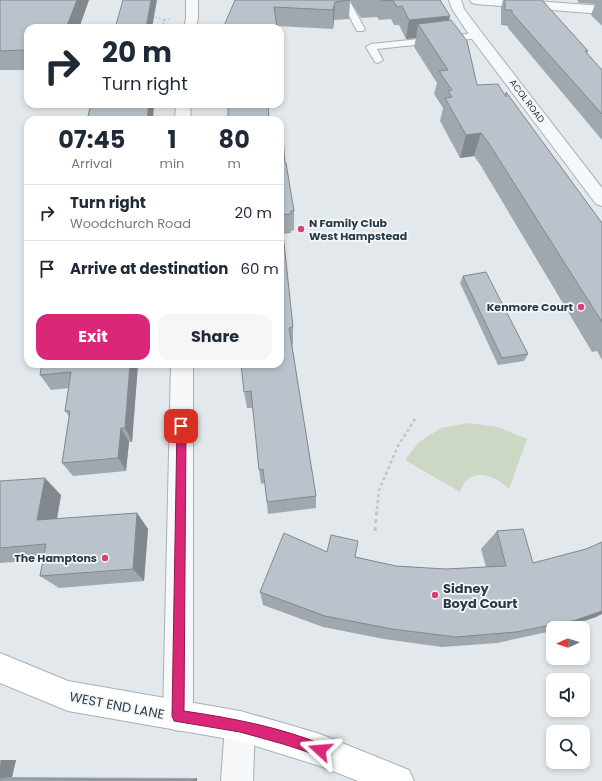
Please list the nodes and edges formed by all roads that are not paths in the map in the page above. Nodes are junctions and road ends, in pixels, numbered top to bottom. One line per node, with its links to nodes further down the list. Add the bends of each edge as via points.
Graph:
1 (192, 0): 7 (street)
2 (345, 0): 8 (lane)
3 (455, 0): 9 (street, ACOL ROAD, via 458,9)
4 (476, 0): 5 (street)
5 (550, 3): 6 (street)
6 (602, 10)
7 (191, 24)
8 (360, 29)
9 (477, 36): 10 (lane, via 371,47); 11 (street, ACOL ROAD)
10 (378, 60)
11 (602, 200)
12 (182, 368): 14 (street)
13 (0, 668): 14 (main road, WEST END LANE, via 68,696)
14 (178, 716): 15 (main road, WEST END LANE)
15 (240, 726): 16 (street); 17 (main road, WEST END LANE, via 320,750)
16 (237, 781)
17 (398, 781)

